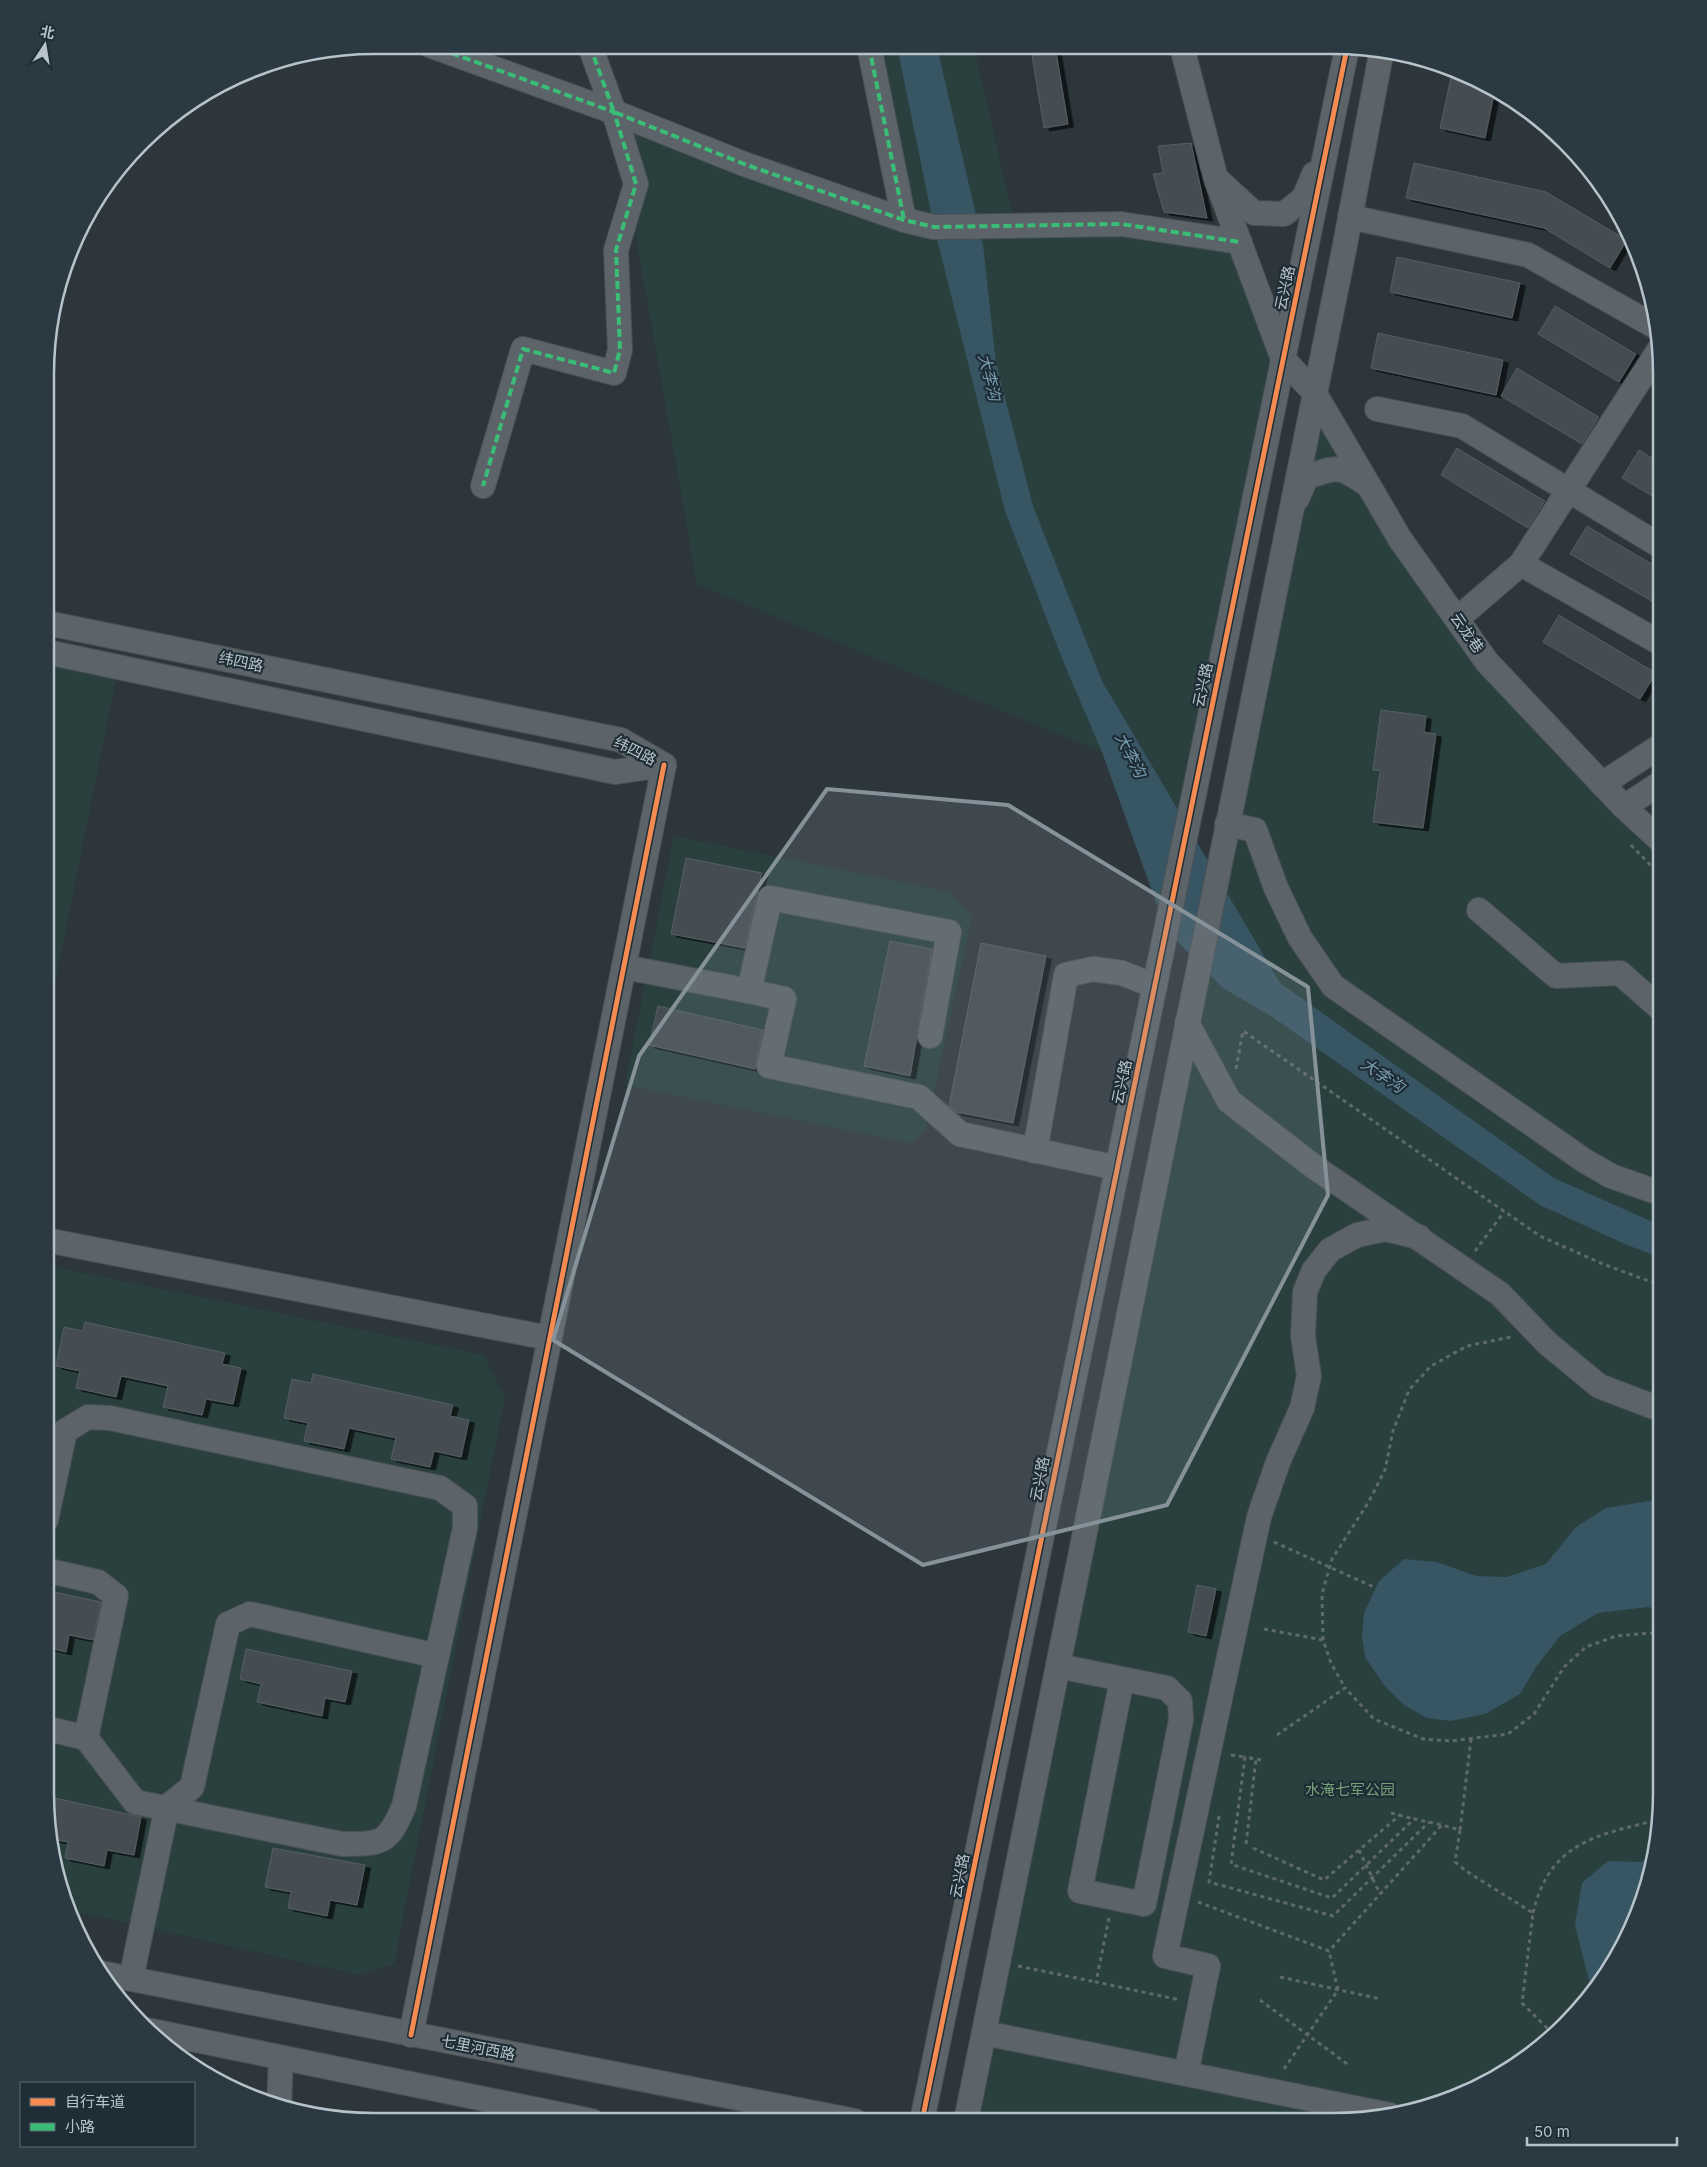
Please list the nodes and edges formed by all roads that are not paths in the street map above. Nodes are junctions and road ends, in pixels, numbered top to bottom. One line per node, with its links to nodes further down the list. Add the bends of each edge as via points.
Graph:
1 (454, 54): 8 (street)
2 (593, 54): 8 (street)
3 (871, 54): 13 (street)
4 (1184, 54): 10 (street)
5 (1333, 54): 11 (street)
6 (1346, 54): 9 (street, 云兴路)
7 (1380, 57): 12 (street)
8 (614, 112): 13 (street, via 744,164); 20 (street, via 636,184 616,250 620,350 614,373 523,349)
9 (1327, 142): 11 (street); 16 (street, 云兴路)
10 (1216, 179): 11 (street, via 1254,213 1284,214); 14 (street)
11 (1304, 198)
12 (1350, 217): 15 (street, via 1528,254); 18 (street)
13 (904, 220): 14 (street, via 934,227 1121,224)
14 (1240, 242): 16 (street)
15 (1649, 323)
16 (1283, 359): 18 (street, 云龙巷); 39 (street, 云兴路)
17 (1653, 359): 22 (street)
18 (1314, 392): 21 (street, 云龙巷); 23 (street)
19 (1377, 409): 22 (street, via 1462,426)
20 (483, 486)
21 (1370, 487): 23 (street, via 1346,470 1324,470 1306,478); 26 (street, 云龙巷, via 1400,539)
22 (1568, 491): 24 (street); 25 (street)
23 (1289, 516): 35 (street)
24 (1653, 542)
25 (1521, 564): 26 (street); 28 (street)
26 (1457, 619): 32 (street, 云龙巷, via 1487,662)
27 (54, 624): 31 (street, 纬四路, via 621,740)
28 (1653, 639)
29 (54, 653): 31 (street, 纬四路, via 615,772)
30 (1653, 751): 32 (street)
31 (664, 766): 38 (street)
32 (1602, 784): 34 (street, 云龙巷)
33 (1653, 788): 34 (street)
34 (1624, 807): 36 (street, 云龙巷)
35 (1225, 832): 42 (street); 46 (street, via 1256,830 1276,888 1300,938 1333,986 1585,1161 1611,1176)
36 (1653, 834)
37 (1479, 910): 41 (street, via 1556,976 1620,973)
38 (624, 967): 40 (street); 49 (street)
39 (1155, 986): 44 (street, via 1122,973 1093,968 1066,974); 45 (street, 云兴路)
40 (749, 991): 43 (street, via 770,898 948,932); 44 (street, via 784,998 769,1066 919,1097 960,1134)
41 (1653, 1002)
42 (1187, 1023): 47 (street, via 1229,1101 1313,1166); 54 (street)
43 (930, 1036)
44 (1035, 1151): 45 (street)
45 (1117, 1168): 70 (street, 云兴路)
46 (1653, 1191)
47 (1418, 1237): 50 (street, via 1500,1294 1539,1335 1599,1386); 65 (street, via 1386,1229 1357,1235 1330,1250 1314,1270 1305,1292 1302,1336 1309,1376 1302,1408 1278,1462 1255,1533 1165,1956 1208,1966)
48 (54, 1242): 49 (street)
49 (549, 1338): 63 (street)
50 (1653, 1407)
51 (54, 1483): 53 (street, via 65,1431 88,1417 110,1418 440,1488 465,1506 466,1528)
52 (54, 1572): 57 (street, via 98,1582 116,1596)
53 (437, 1656): 58 (street, via 250,1614 228,1624 192,1787); 58 (street, via 404,1806 393,1831 374,1844 342,1844)
54 (1058, 1666): 55 (street); 62 (street)
55 (1122, 1678): 55 (street, via 1167,1688 1180,1701 1181,1720 1144,1904 1080,1891)
56 (54, 1730): 57 (street)
57 (86, 1738): 58 (street, via 135,1802)
58 (167, 1807): 60 (street)
59 (111, 1975): 60 (street, 七里河西路)
60 (130, 1980): 63 (street, 七里河西路)
61 (162, 2033): 64 (street)
62 (984, 2033): 65 (street); 71 (street)
63 (411, 2035): 69 (street, 七里河西路)
64 (281, 2058): 66 (street); 68 (street)
65 (1186, 2074): 67 (street)
66 (279, 2099)
67 (1372, 2111)
68 (553, 2113)
69 (813, 2113)
70 (924, 2113)
71 (968, 2113)

